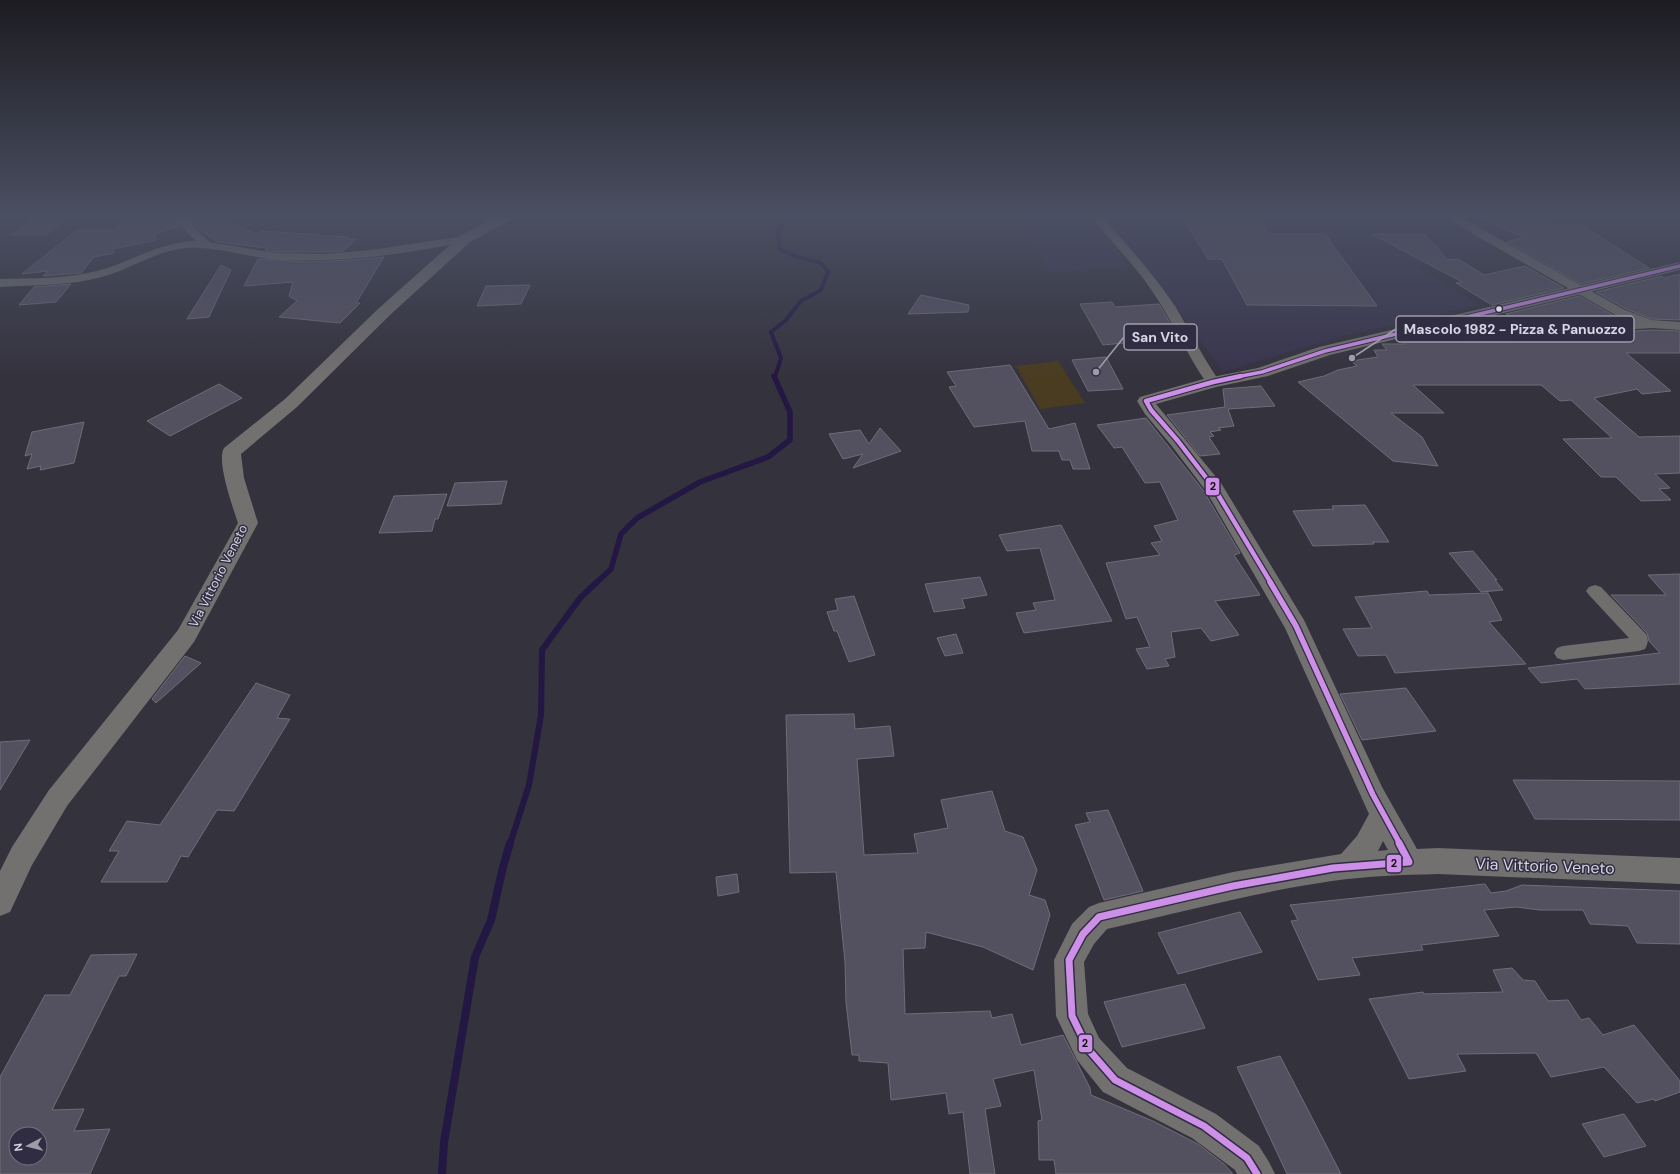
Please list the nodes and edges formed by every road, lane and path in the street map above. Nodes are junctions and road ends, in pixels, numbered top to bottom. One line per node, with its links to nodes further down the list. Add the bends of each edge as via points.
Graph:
1 (113, 269): 6 (street, via 76,278)
2 (432, 269): 19 (street, Via Vittorio Veneto, via 291,403 232,452 234,478 248,523 186,636 58,798 22,856)
3 (1140, 269): 12 (street, via 1161,295)
4 (1542, 269): 7 (street)
5 (1668, 269): 7 (street)
6 (0, 283)
7 (1579, 290): 8 (street, via 1621,312); 10 (street)
8 (1653, 324): 9 (street); 10 (street, via 1550,330 1511,336 1462,337); 11 (street)
9 (1680, 326)
10 (1408, 331): 12 (street, via 1325,351 1262,372)
11 (1680, 336)
12 (1213, 382): 15 (street, via 1146,401 1214,488 1296,626)
13 (1595, 591): 14 (street, via 1640,639 1639,644)
14 (1563, 654)
15 (1383, 814): 16 (street); 17 (street, via 1367,845)
16 (1409, 862): 17 (street, Via Vittorio Veneto); 18 (street, Via Vittorio Veneto)
17 (1349, 866): 20 (street, Via Vittorio Veneto, via 1233,886 1099,917 1083,934 1069,960 1072,1016 1088,1048 1115,1080 1204,1126 1247,1158)
18 (1680, 871)
19 (2, 895)
20 (1257, 1174)

